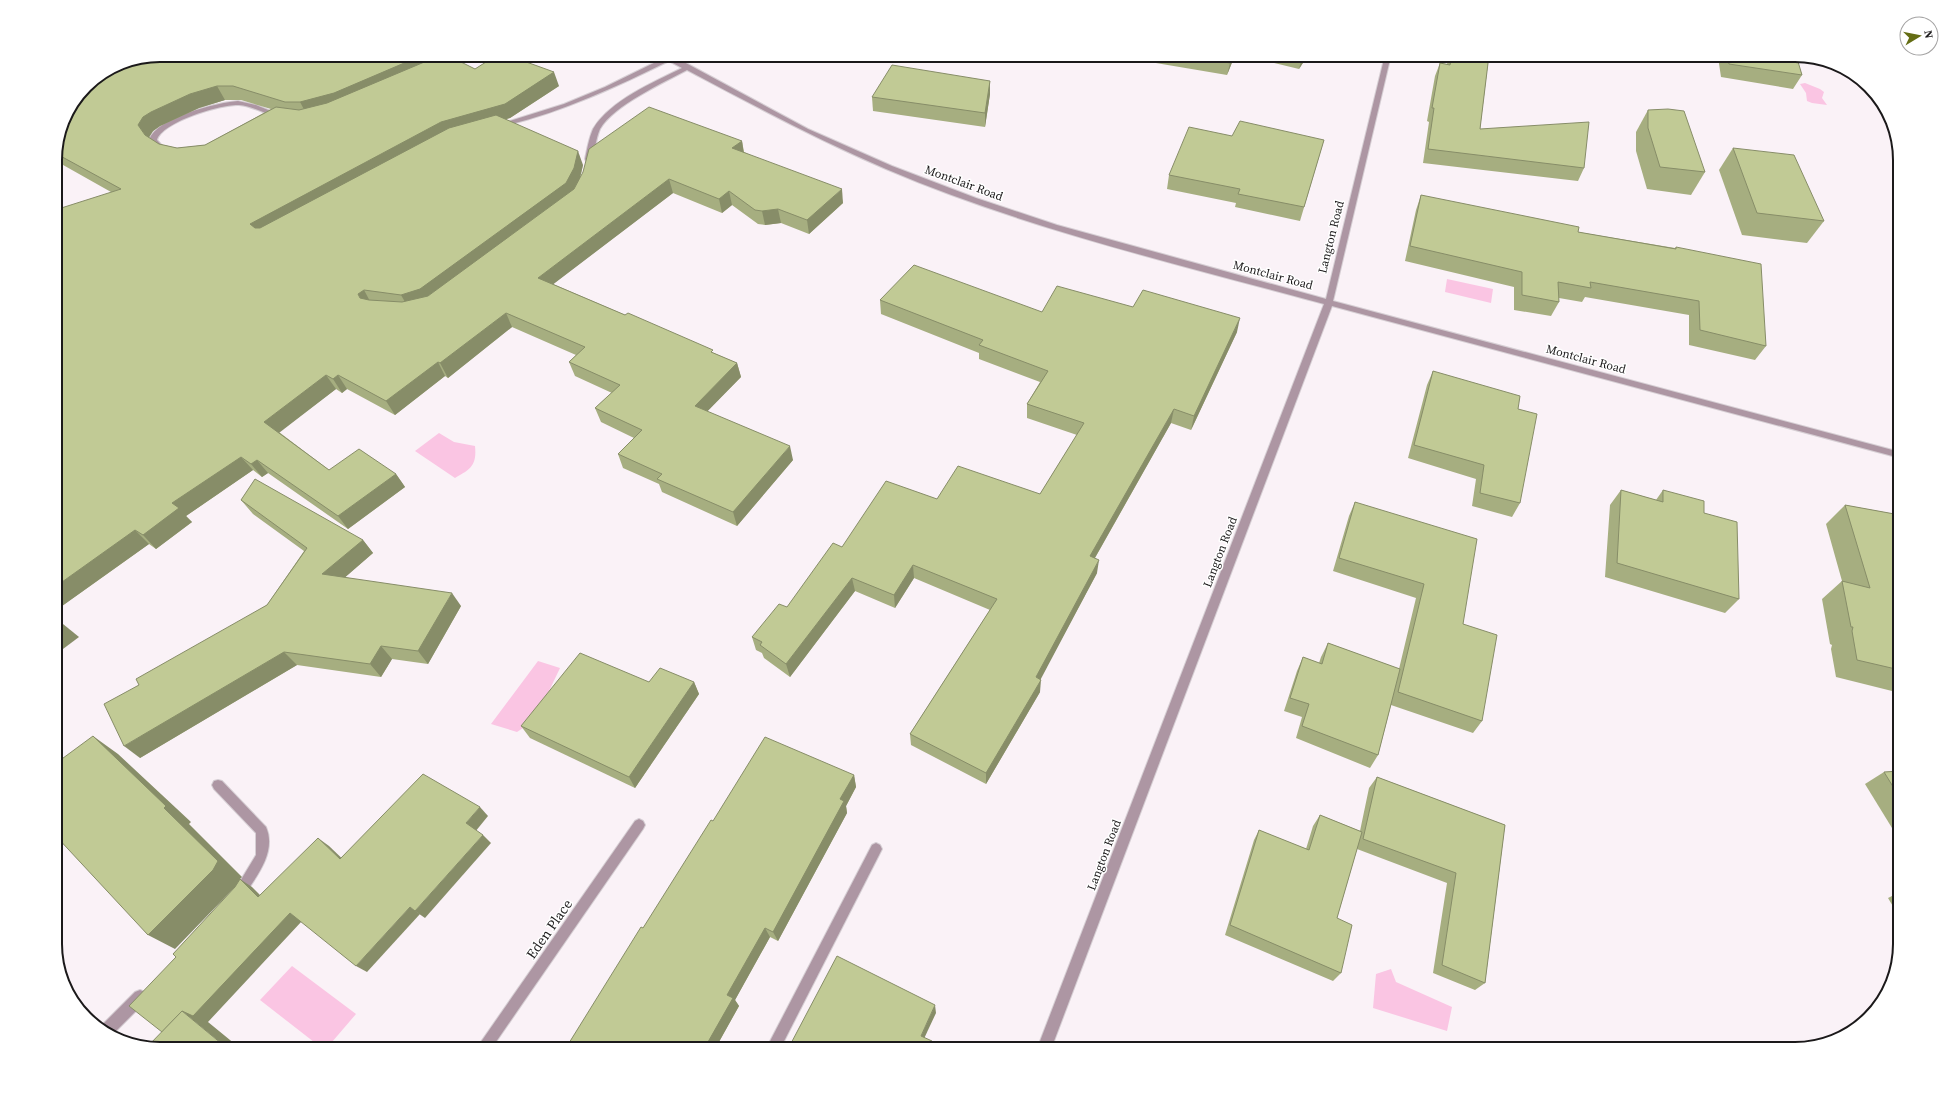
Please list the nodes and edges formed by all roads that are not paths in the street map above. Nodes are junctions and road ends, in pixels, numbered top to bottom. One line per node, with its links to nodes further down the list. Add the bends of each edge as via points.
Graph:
1 (454, 62): 5 (street)
2 (656, 62): 8 (street, via 581,101 533,118)
3 (676, 62): 6 (street, Montclair Road)
4 (1386, 62): 11 (street, Langton Road)
5 (442, 68)
6 (686, 68): 10 (street, via 640,94 604,119 597,129); 11 (street, Montclair Road, via 806,130 889,168 973,200 1054,227)
7 (282, 119): 9 (street, via 240,103 203,110 155,134 153,140 157,146)
8 (490, 127)
9 (171, 155)
10 (588, 168)
11 (1328, 303): 12 (street, Montclair Road); 21 (street, Langton Road)
12 (1893, 453)
13 (218, 785): 16 (street, via 262,831 262,856 242,890)
14 (639, 825): 19 (street, Eden Place)
15 (876, 848): 20 (street)
16 (231, 901)
17 (150, 987): 18 (street)
18 (109, 1028)
19 (488, 1042)
20 (777, 1042)
21 (1047, 1042)

